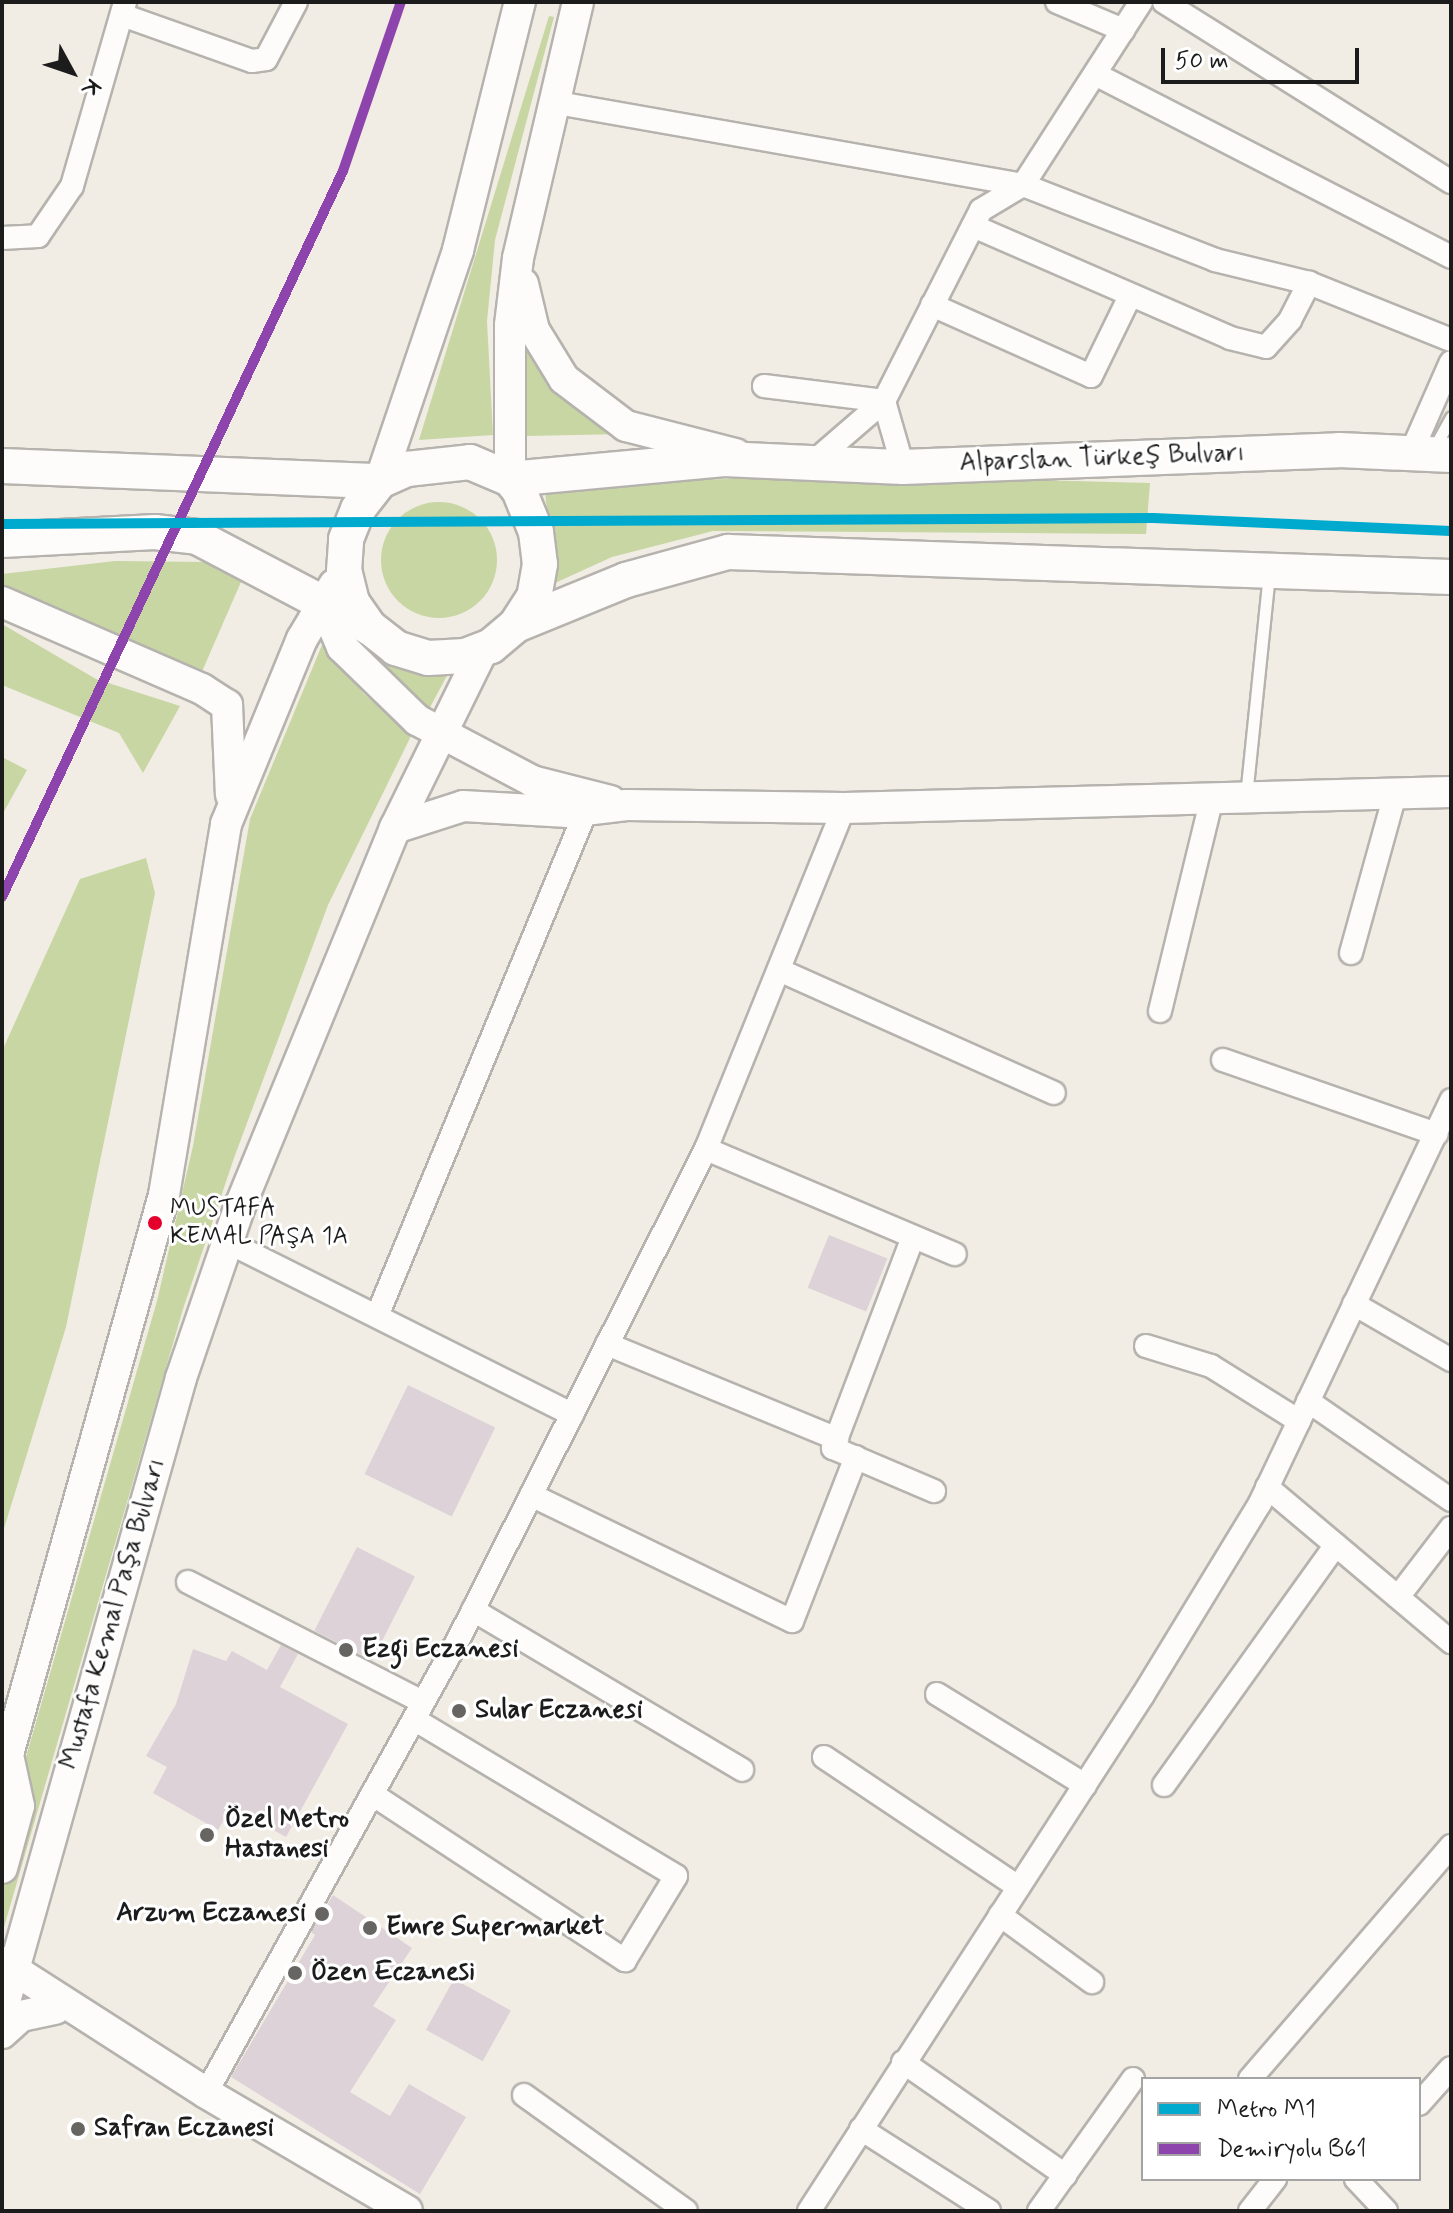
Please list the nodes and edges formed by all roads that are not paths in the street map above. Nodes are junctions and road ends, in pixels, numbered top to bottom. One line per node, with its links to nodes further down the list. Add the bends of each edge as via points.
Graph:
1 (296, 2): 7 (street, via 266,59 252,61)
2 (520, 2): 31 (main road, via 458,250)
3 (578, 2): 10 (main road)
4 (1057, 2): 8 (street)
5 (1141, 2): 8 (street)
6 (1164, 2): 11 (street)
7 (124, 8): 14 (street, via 72,186 38,236)
8 (1123, 30): 9 (street)
9 (1095, 74): 12 (street); 15 (street)
10 (552, 102): 12 (street); 16 (main road)
11 (1451, 182)
12 (1023, 185): 13 (street, via 981,210); 17 (street, via 1215,260)
13 (973, 226): 18 (street); 19 (street)
14 (2, 238)
15 (1451, 257)
16 (518, 258): 26 (main road, via 534,330 564,379 626,426); 30 (main road, via 510,325)
17 (1309, 283): 18 (street, via 1290,320 1266,347 1230,338); 20 (street)
18 (1130, 296): 19 (street, via 1091,376)
19 (932, 305): 23 (street)
20 (1451, 340)
21 (1451, 362): 25 (street)
22 (764, 386): 23 (street)
23 (884, 401): 27 (street); 29 (street)
24 (1451, 417): 25 (lane)
25 (1431, 454): 29 (main road, Alparslan Türkeş Bulvarı, via 1339,450)
26 (753, 459): 27 (main road, Alparslan Türkeş Bulvarı); 30 (main road, Alparslan Türkeş Bulvarı)
27 (811, 464): 29 (main road, Alparslan Türkeş Bulvarı)
28 (2, 466): 31 (main road)
29 (903, 467)
30 (510, 479): 31 (main road, via 470,462 407,469); 38 (main road, via 536,532 540,564 534,597)
31 (380, 481): 33 (main road, via 358,509 346,539)
32 (2, 540): 37 (main road, via 155,532 197,537)
33 (344, 566): 37 (main road); 39 (main road, via 352,602)
34 (1269, 574): 35 (main road); 38 (main road, via 762,552 680,561); 44 (lane)
35 (1451, 577)
36 (2, 602): 48 (main road, via 202,689 227,705)
37 (323, 602): 39 (main road); 41 (main road, via 342,647 417,720); 48 (main road, via 302,639)
38 (516, 625): 40 (main road)
39 (370, 628): 40 (main road, via 396,648 428,658)
40 (483, 649): 41 (main road, Mustafa Kemal Paşa Bulvarı)
41 (440, 732): 46 (main road, via 532,781); 49 (main road, Mustafa Kemal Paşa Bulvarı)
42 (1451, 792): 43 (main road)
43 (1395, 794): 44 (main road); 50 (street)
44 (1245, 797): 45 (main road)
45 (1212, 798): 47 (main road); 52 (street)
46 (589, 803): 47 (main road); 49 (main road, via 463,806); 62 (street)
47 (844, 808): 51 (street)
48 (231, 811): 83 (main road, via 164,1195)
49 (395, 828): 58 (main road, Mustafa Kemal Paşa Bulvarı)
50 (1351, 953)
51 (779, 970): 54 (street); 57 (street)
52 (1160, 1011)
53 (1223, 1060): 56 (street)
54 (1054, 1093)
55 (1451, 1100): 56 (street)
56 (1437, 1134): 61 (street)
57 (706, 1149): 59 (street); 63 (street)
58 (232, 1231): 62 (street); 92 (main road, Mustafa Kemal Paşa Bulvarı, via 172,1407)
59 (913, 1237): 60 (street); 68 (street)
60 (955, 1254)
61 (1354, 1304): 65 (street); 66 (street)
62 (377, 1316): 67 (street)
63 (607, 1344): 67 (street); 68 (street)
64 (1146, 1346): 66 (street, via 1211,1366)
65 (1451, 1360)
66 (1304, 1411): 70 (street); 73 (street)
67 (572, 1414): 72 (street)
68 (837, 1439): 69 (street, via 833,1448)
69 (856, 1457): 71 (street); 72 (street, via 792,1621)
70 (1267, 1487): 75 (street); 85 (street)
71 (934, 1491)
72 (531, 1495): 78 (street)
73 (1451, 1500)
74 (1451, 1528): 77 (street)
75 (1336, 1545): 77 (street); 86 (street)
76 (188, 1582): 81 (street)
77 (1398, 1597): 79 (street)
78 (473, 1610): 81 (street); 84 (street)
79 (1451, 1642)
80 (937, 1694): 85 (street)
81 (418, 1710): 87 (street); 87 (street, via 676,1876 625,1960)
82 (824, 1757): 90 (street)
83 (5, 1766): 89 (main road, via 19,1806)
84 (742, 1770)
85 (1085, 1785): 90 (street)
86 (1164, 1785)
87 (372, 1794): 102 (street)
88 (1451, 1846): 100 (street)
89 (2, 1868)
90 (1018, 1887): 91 (street)
91 (1000, 1915): 94 (street); 98 (street)
92 (27, 1925): 93 (main road, Mustafa Kemal Paşa Bulvarı); 95 (main road)
93 (7, 1973): 95 (main road); 96 (main road, Mustafa Kemal Paşa Bulvarı)
94 (1092, 1982)
95 (58, 2003): 97 (main road, via 21,2016); 102 (main road, via 86,2028 102,2028)
96 (2, 2012)
97 (2, 2033)
98 (903, 2062): 105 (street); 106 (street)
99 (1451, 2068): 104 (street)
100 (1252, 2077)
101 (1133, 2079): 106 (street)
102 (206, 2093): 109 (main road)
103 (524, 2095): 110 (street)
104 (1421, 2102)
105 (861, 2129): 111 (street); 112 (street)
106 (1065, 2175): 113 (street)
107 (1273, 2181): 114 (street)
108 (1358, 2181): 115 (street)
109 (407, 2211)
110 (686, 2211)
111 (809, 2211)
112 (989, 2211)
113 (1039, 2211)
114 (1250, 2211)
115 (1386, 2211)

